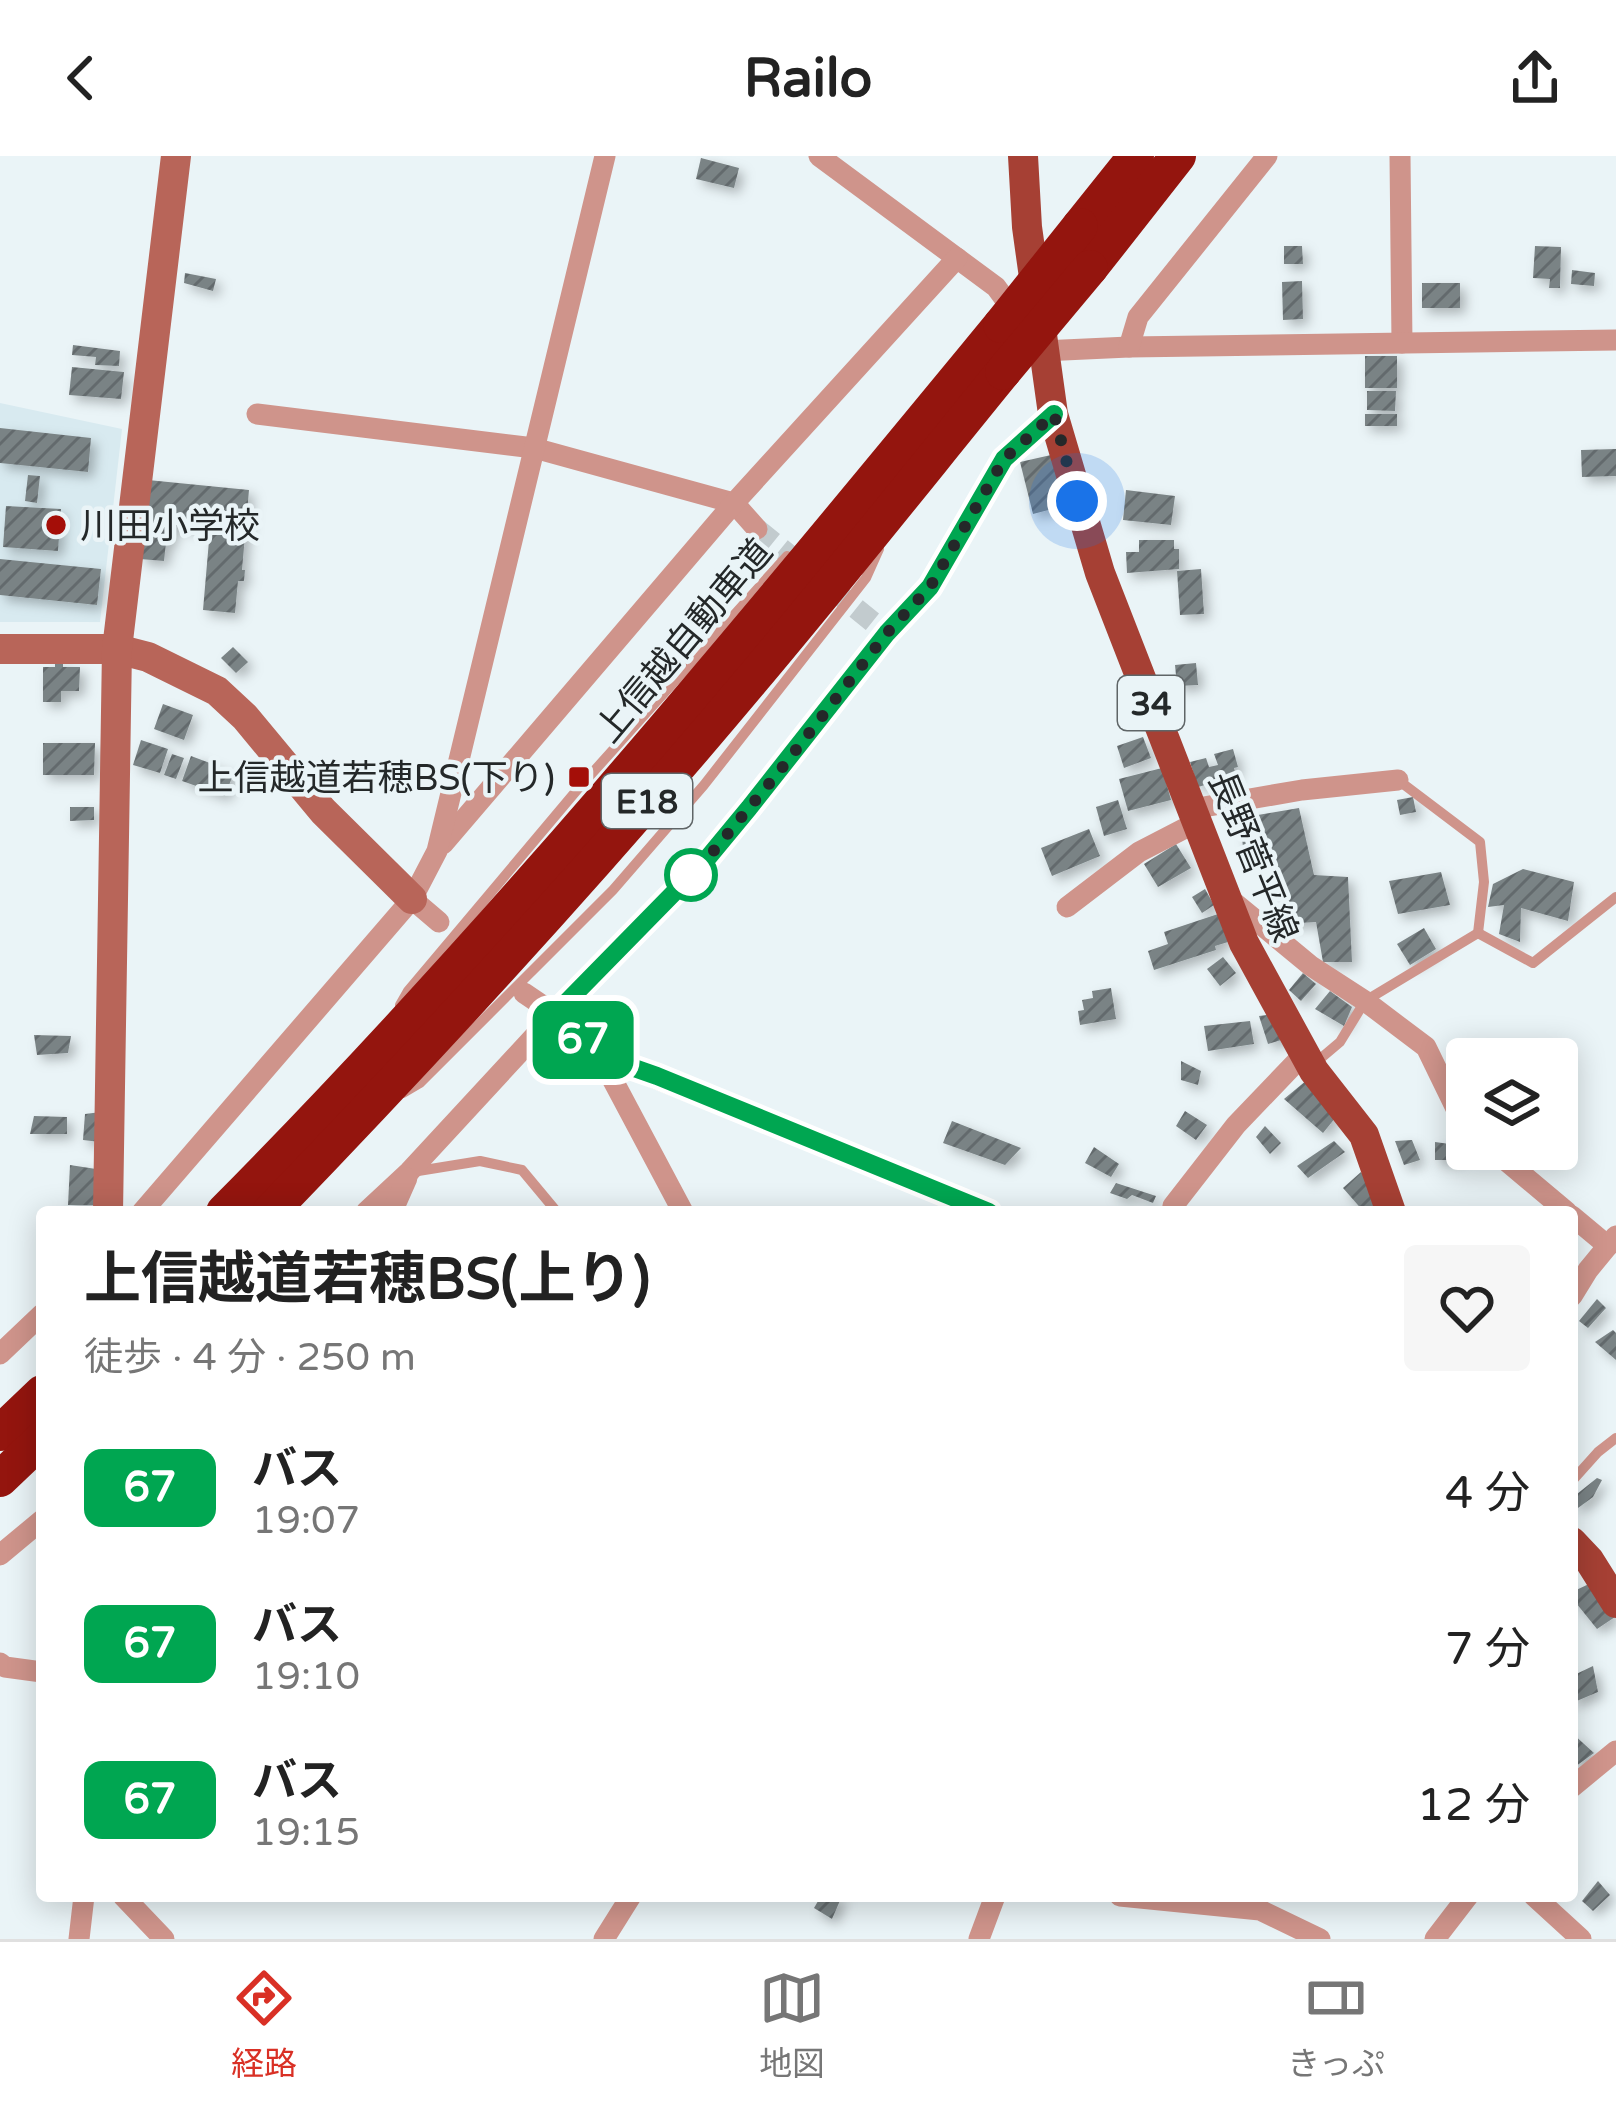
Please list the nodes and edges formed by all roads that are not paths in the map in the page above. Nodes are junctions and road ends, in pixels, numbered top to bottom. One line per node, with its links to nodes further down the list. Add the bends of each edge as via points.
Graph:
1 (176, 156): 23 (street)
2 (605, 156): 16 (street)
3 (819, 156): 9 (street)
4 (1023, 156): 13 (main road, 長野菅平線 / 34)
5 (1136, 156): 17 (highway, 上信越自動車道 / E18, bridge)
6 (1178, 156): 45 (highway, E18, bridge, via 755,676)
7 (1268, 156): 12 (street, via 1138,317)
8 (1400, 156): 11 (street)
9 (957, 258): 13 (street, via 996,287); 18 (street)
10 (1616, 340): 11 (street)
11 (1402, 343): 12 (street)
12 (1130, 347): 13 (street)
13 (1042, 350): 15 (main road, 長野菅平線 / 34)
14 (257, 414): 16 (street)
15 (1054, 414): 25 (main road, 長野菅平線 / 34, via 1100,573); 35 (street, via 1004,459 930,587 880,628 706,860)
16 (534, 448): 18 (street); 26 (street)
17 (889, 460): 19 (lane); 38 (highway, 上信越自動車道 / E18)
18 (734, 503): 20 (street); 26 (street)
19 (832, 506)
20 (757, 529)
21 (802, 540): 38 (lane, via 408,992)
22 (0, 649): 23 (street)
23 (117, 649): 29 (street, via 217,691); 42 (street)
24 (1398, 780): 25 (street, via 1302,790); 32 (lane, via 1480,842)
25 (1195, 815): 27 (main road, 長野菅平線 / 34); 30 (street)
26 (437, 851): 29 (street)
27 (1225, 894): 34 (street); 37 (main road, 長野菅平線 / 34)
28 (1616, 897): 32 (lane, via 1533,963)
29 (412, 899): 31 (street); 43 (street)
30 (1067, 907)
31 (439, 922)
32 (1478, 933): 34 (lane)
33 (524, 993): 35 (street)
34 (1365, 1001): 37 (lane, via 1340,1042); 39 (street, via 1426,1047)
35 (555, 1014): 36 (street); 41 (street)
36 (600, 1056): 49 (street); 50 (street)
37 (1307, 1060): 51 (street, via 1236,1125); 52 (main road, 長野菅平線 / 34, via 1364,1135)
38 (362, 1070): 44 (highway, 上信越自動車道 / E18)
39 (1446, 1086)
40 (1517, 1170): 53 (street)
41 (409, 1172): 46 (street); 47 (street); 48 (lane, via 480,1161 522,1170)
42 (108, 1206)
43 (147, 1206)
44 (230, 1206)
45 (276, 1206)
46 (372, 1206)
47 (395, 1206)
48 (552, 1206)
49 (680, 1206)
50 (974, 1206)
51 (1173, 1206)
52 (1389, 1206)
53 (1560, 1206)
54 (1578, 1219): 55 (street)
55 (1612, 1241): 56 (street)
56 (1578, 1288)
57 (36, 1320): 58 (street)
58 (0, 1354)
59 (36, 1399): 60 (highway)
60 (0, 1433)
61 (1616, 1438): 63 (lane)
62 (36, 1445): 64 (highway)
63 (1578, 1474)
64 (0, 1479)
65 (36, 1525): 67 (street)
66 (1578, 1548): 68 (main road)
67 (0, 1555)
68 (1616, 1603)
69 (0, 1663): 70 (street)
70 (36, 1671)
71 (1616, 1751): 72 (street)
72 (1578, 1782)
73 (83, 1902): 80 (street)
74 (129, 1902): 81 (street)
75 (628, 1902): 82 (street)
76 (993, 1902): 83 (street)
77 (1180, 1902): 84 (street, via 1260,1910)
78 (1463, 1902): 85 (street)
79 (1541, 1902): 86 (street)
80 (80, 1939)
81 (164, 1939)
82 (604, 1939)
83 (979, 1939)
84 (1320, 1939)
85 (1435, 1939)
86 (1581, 1939)

